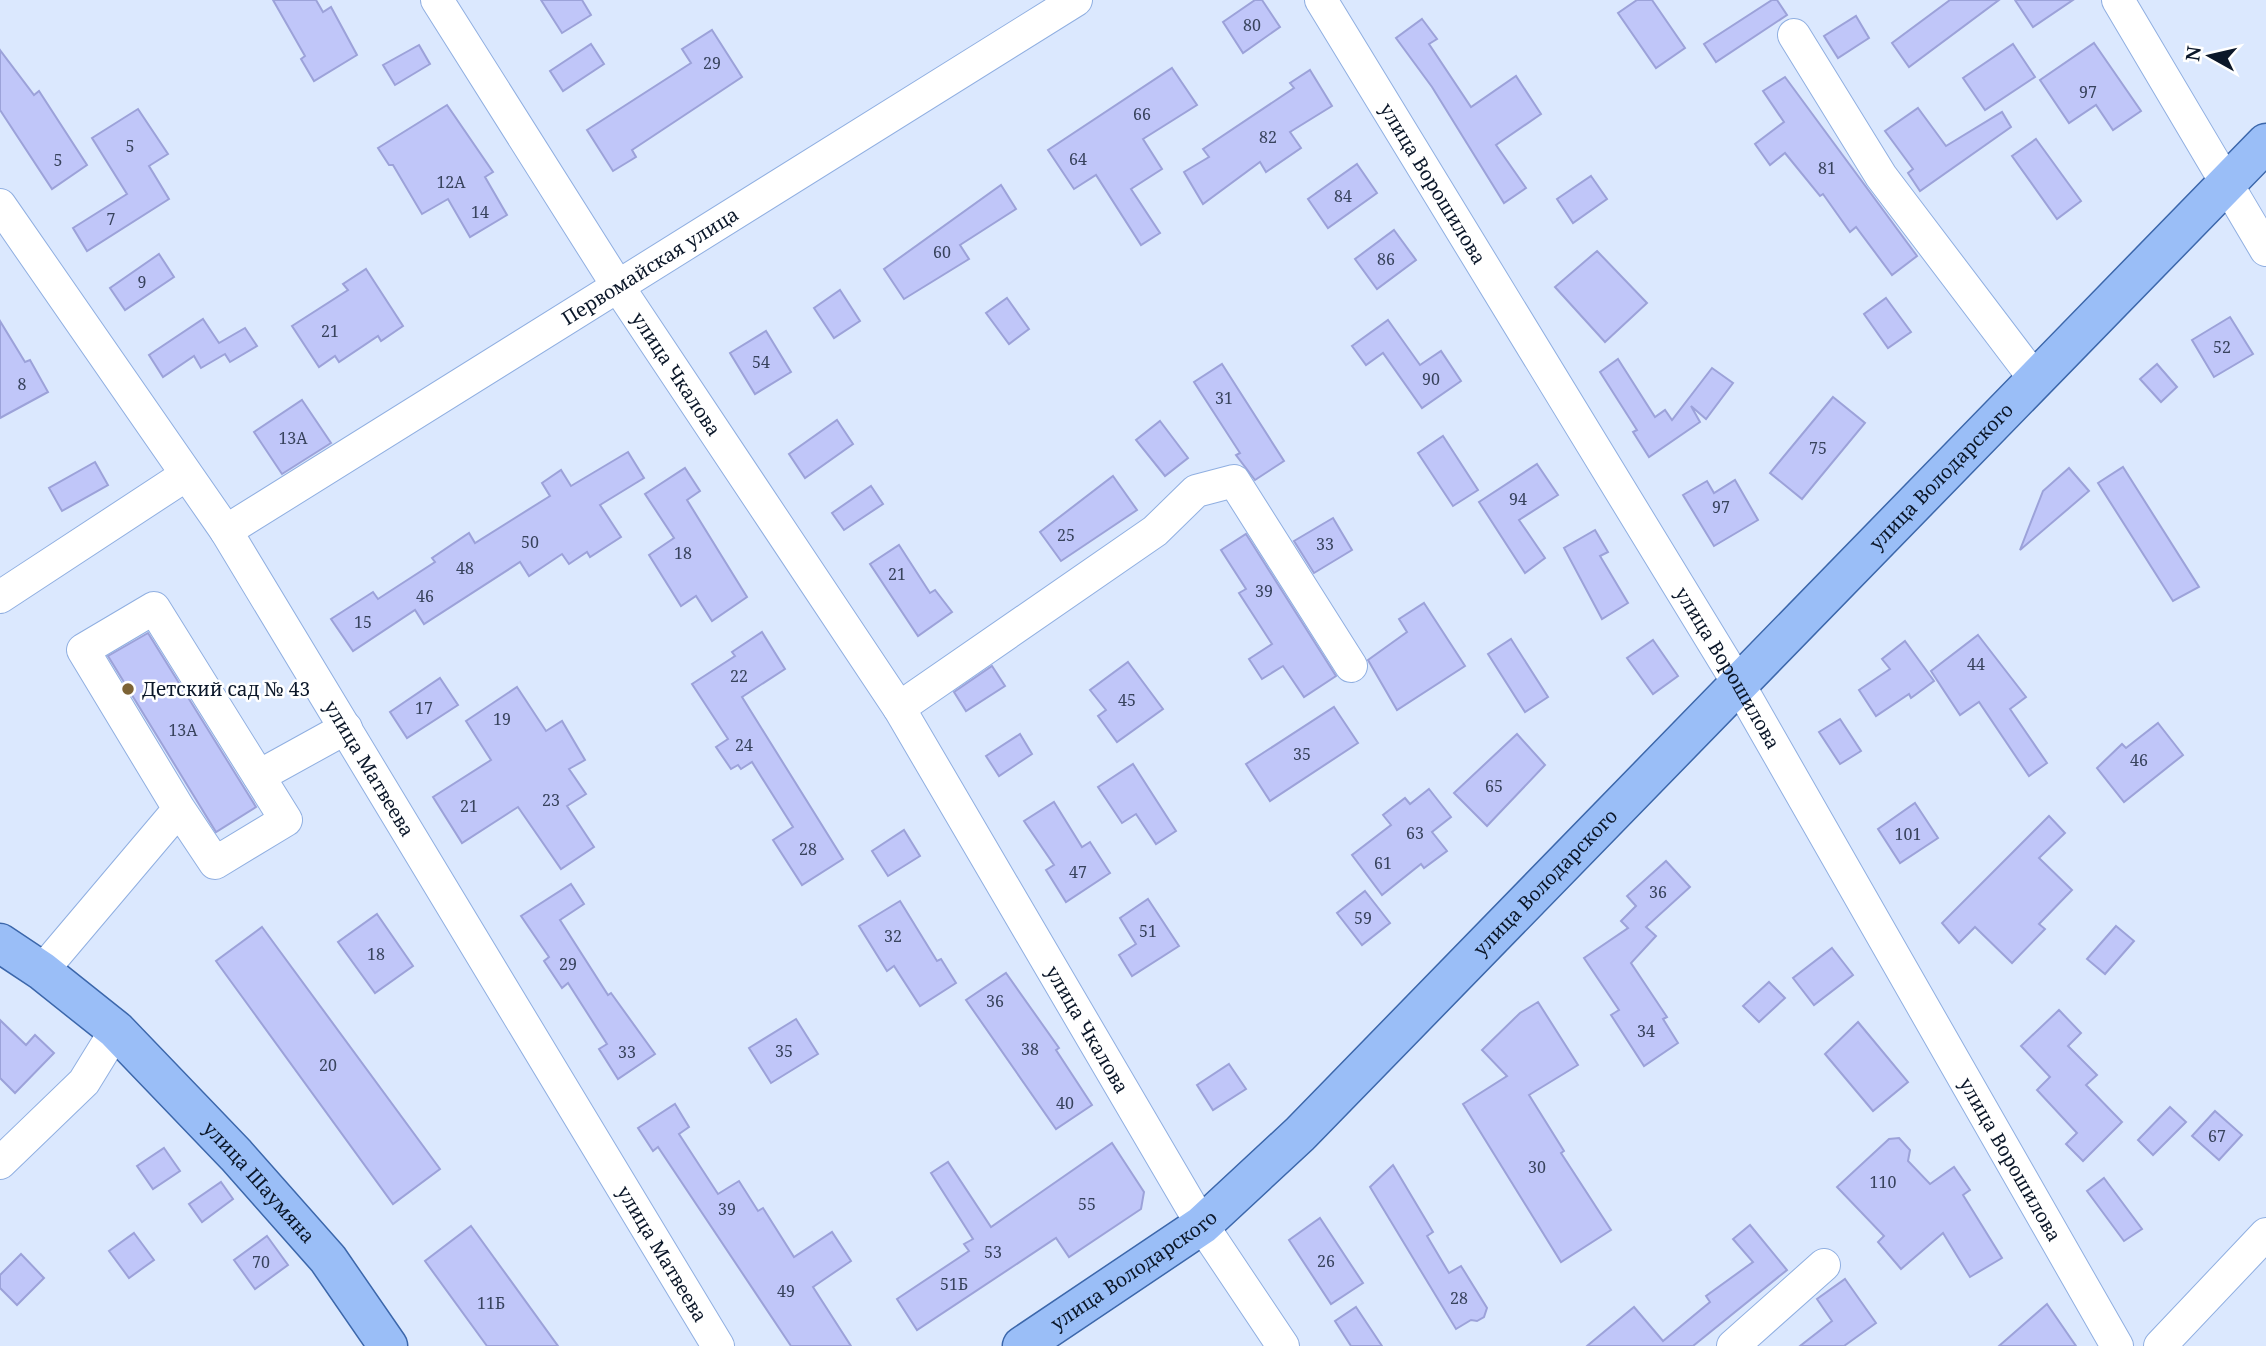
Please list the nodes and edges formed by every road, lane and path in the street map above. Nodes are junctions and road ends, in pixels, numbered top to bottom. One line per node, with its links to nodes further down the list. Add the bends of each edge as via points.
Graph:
1 (437, 0): 10 (street, улица Чкалова)
2 (1076, 0): 10 (street, Первомайская улица)
3 (1321, 0): 16 (street, улица Ворошилова)
4 (2118, 0): 7 (street)
5 (1794, 35): 11 (street, via 1881,176)
6 (2266, 143): 7 (main road, улица Володарского)
7 (2227, 182): 9 (street); 11 (main road, улица Володарского)
8 (0, 205): 12 (street, улица Матвеева)
9 (2266, 250)
10 (617, 285): 13 (street, Первомайская улица); 17 (street, улица Чкалова)
11 (2035, 379): 16 (main road, улица Володарского)
12 (186, 475): 13 (street, улица Матвеева); 14 (street)
13 (226, 531): 18 (street, улица Матвеева)
14 (0, 597)
15 (1351, 666): 17 (street, via 1234,481 1196,491 1155,531)
16 (1738, 684): 25 (main road, улица Володарского, via 1300,1134); 33 (street, улица Ворошилова)
17 (899, 708): 25 (street, улица Чкалова)
18 (346, 728): 19 (street); 29 (street, улица Матвеева)
19 (259, 776): 20 (street, via 286,820 215,863); 20 (street, via 154,608 83,650)
20 (179, 809): 22 (street)
21 (0, 943): 22 (main road, улица Шаумяна)
22 (42, 971): 23 (main road, улица Шаумяна)
23 (116, 1030): 24 (street, via 84,1082); 28 (main road, улица Шаумяна, via 328,1259)
24 (0, 1163)
25 (1202, 1226): 30 (main road, улица Володарского); 31 (street, улица Чкалова)
26 (2266, 1234): 34 (street)
27 (1824, 1265): 32 (street)
28 (388, 1346)
29 (718, 1346)
30 (1022, 1346)
31 (1283, 1346)
32 (1733, 1346)
33 (2117, 1346)
34 (2160, 1346)

